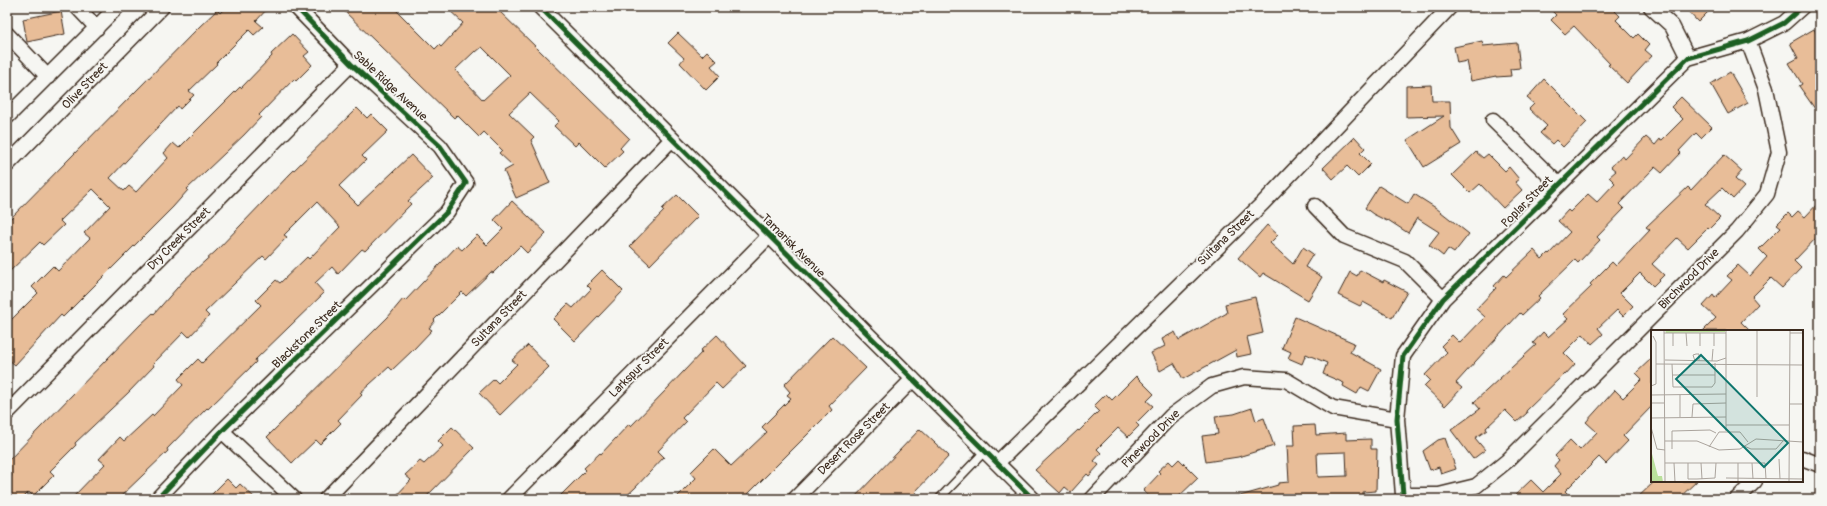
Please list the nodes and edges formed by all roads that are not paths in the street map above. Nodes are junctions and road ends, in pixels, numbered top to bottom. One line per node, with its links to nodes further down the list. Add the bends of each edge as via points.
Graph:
1 (77, 7): 9 (street)
2 (116, 7): 9 (street)
3 (162, 7): 18 (street, Olive Street)
4 (296, 7): 13 (street, Sable Ridge Avenue)
5 (540, 7): 17 (street, Tamarisk Avenue)
6 (1450, 7): 30 (street, Sultana Street, via 1263,203)
7 (1651, 7): 12 (street, via 1672,26)
8 (1802, 7): 11 (street, Poplar Street, via 1784,23)
9 (96, 28): 14 (street)
10 (7, 34): 14 (street)
11 (1748, 41): 12 (street, Poplar Street); 33 (street, Birchwood Drive, via 1766,89 1779,152 1767,194 1737,231 1507,461 1476,486 1438,495)
12 (1688, 58): 20 (street, Poplar Street)
13 (351, 64): 19 (street, Sable Ridge Avenue, via 440,146); 25 (street, Dry Creek Street)
14 (48, 78): 15 (street)
15 (7, 117)
16 (1493, 120): 20 (street)
17 (672, 139): 22 (street, Tamarisk Avenue); 36 (street, Sultana Street)
18 (7, 165)
19 (466, 183): 27 (street, Blackstone Street, via 447,212)
20 (1558, 184): 23 (street, Poplar Street)
21 (1315, 206): 23 (street, via 1344,236 1405,261)
22 (770, 236): 24 (street, Tamarisk Avenue); 37 (street, Larkspur Street)
23 (1443, 299): 26 (street, Poplar Street, via 1403,356)
24 (913, 379): 28 (street, Tamarisk Avenue); 38 (street, Desert Rose Street)
25 (7, 413)
26 (1397, 419): 33 (street, Poplar Street); 41 (street, Pinewood Drive, via 1333,408 1286,380 1244,378 1212,386 1171,416)
27 (222, 431): 34 (street, Blackstone Street); 35 (street)
28 (985, 451): 30 (street, Tamarisk Avenue); 39 (lane)
29 (1803, 458): 31 (street)
30 (997, 463): 40 (street, Tamarisk Avenue)
31 (1820, 465)
32 (1754, 482): 42 (street)
33 (1403, 497)
34 (157, 499)
35 (294, 499)
36 (326, 499)
37 (509, 499)
38 (795, 499)
39 (939, 499)
40 (1033, 499)
41 (1092, 499)
42 (1737, 499)

